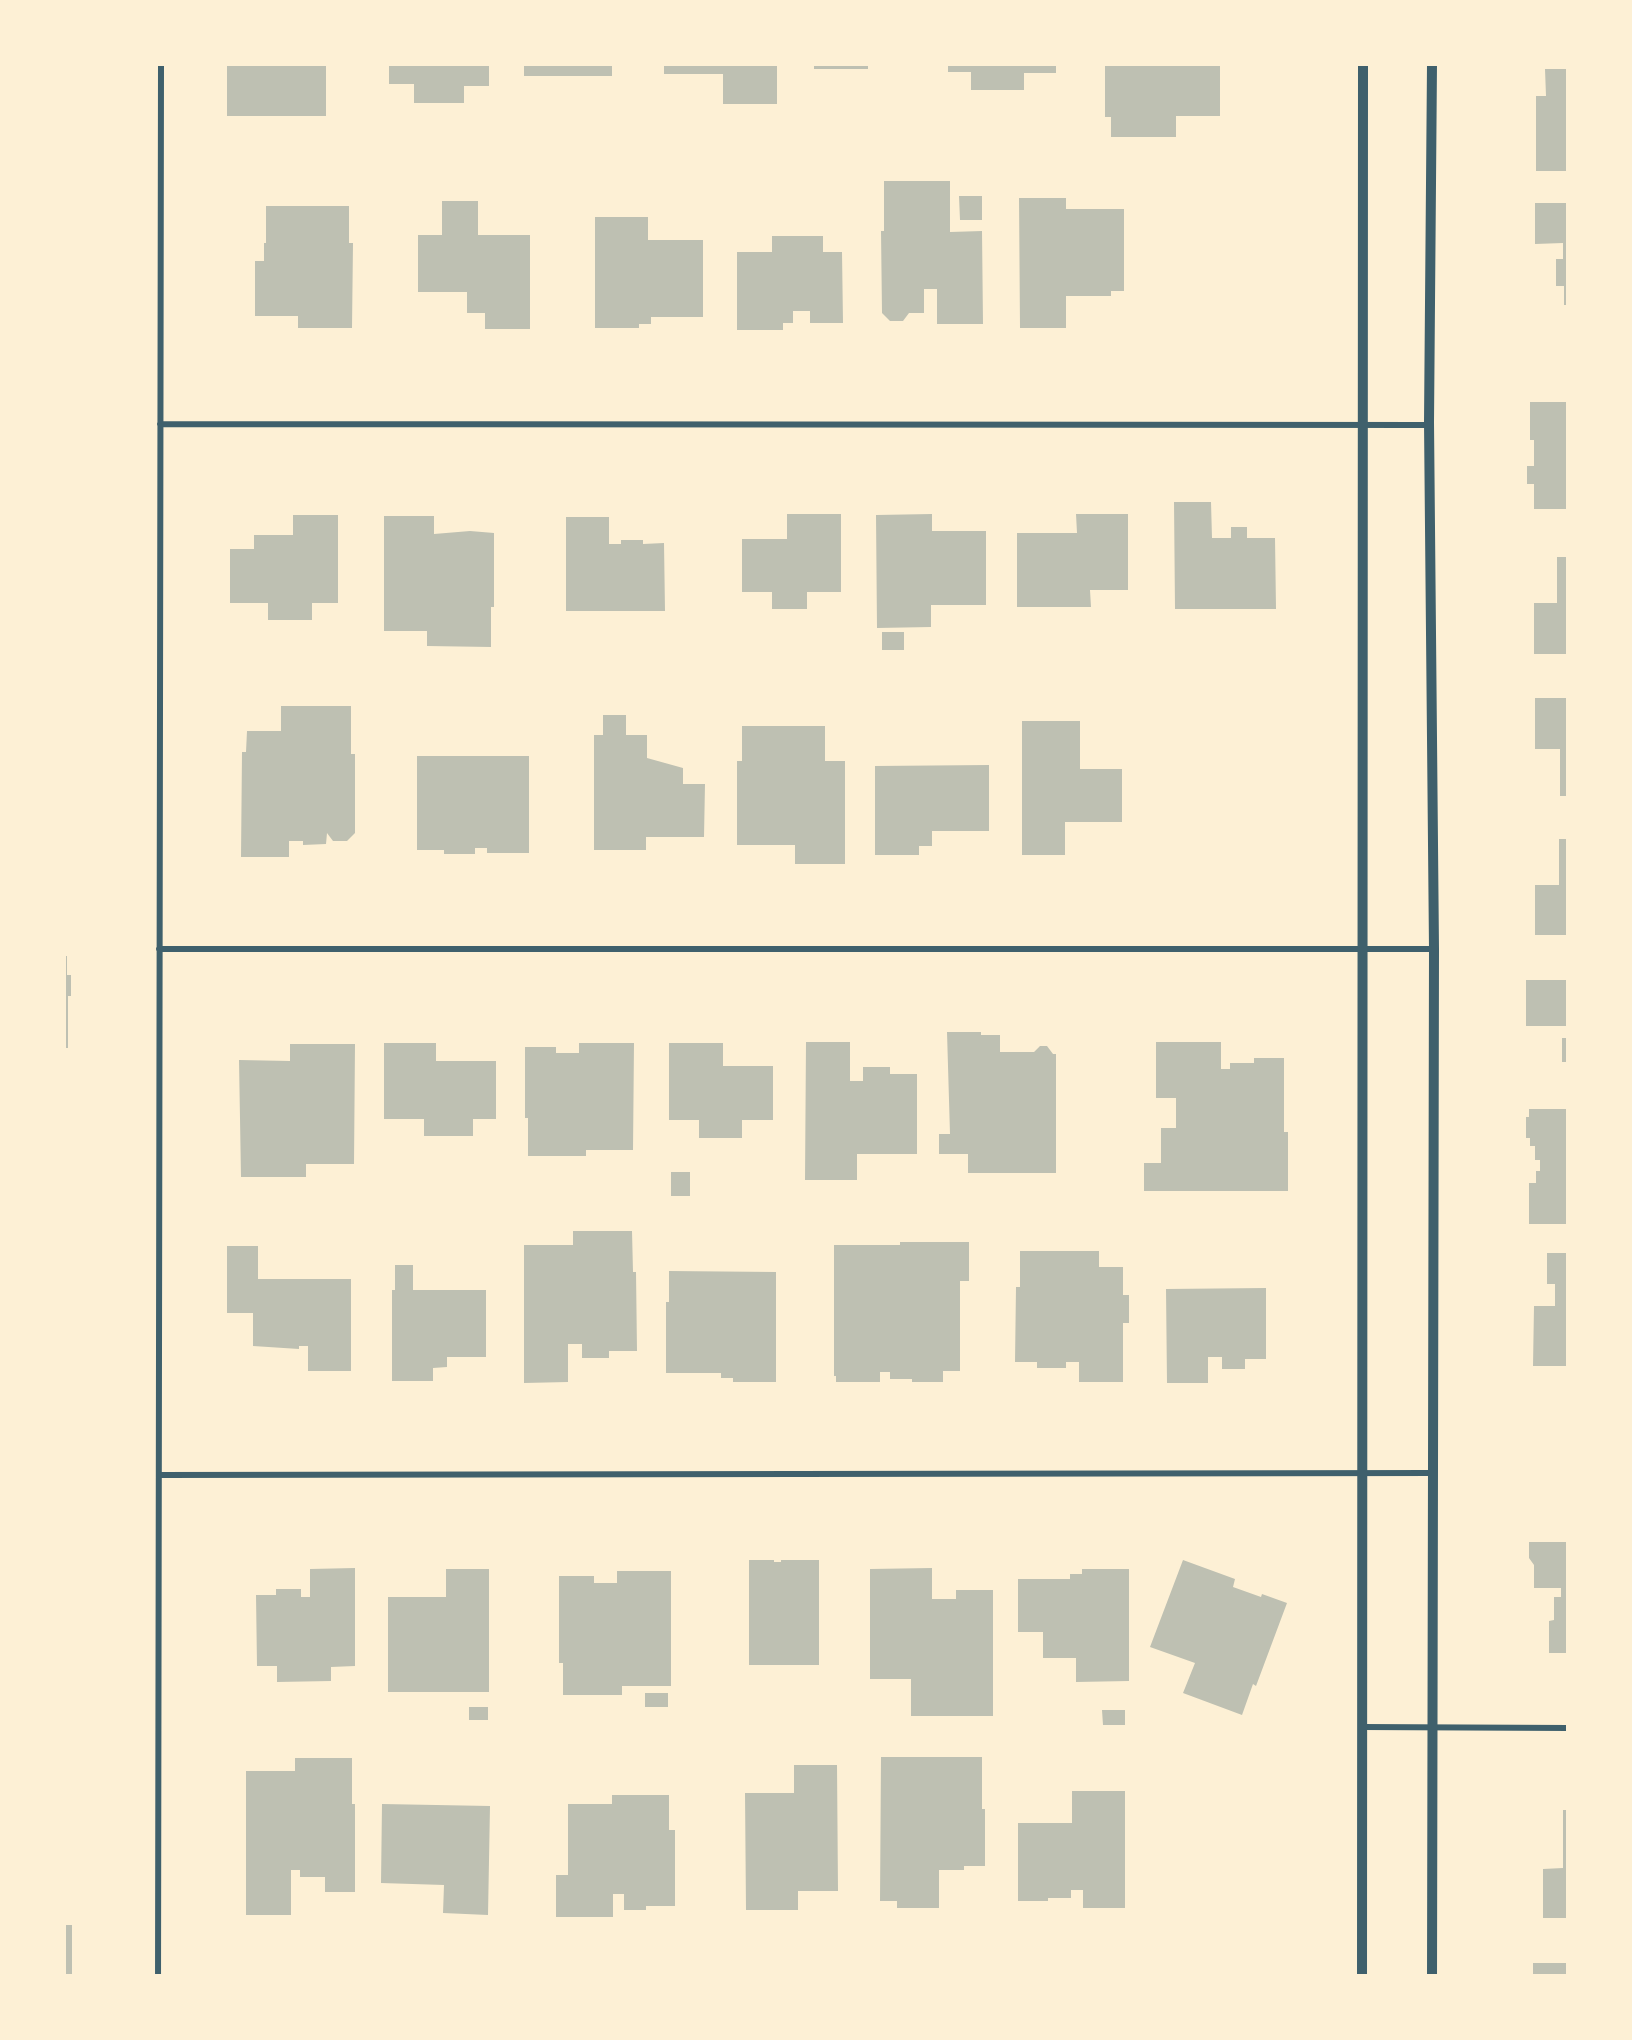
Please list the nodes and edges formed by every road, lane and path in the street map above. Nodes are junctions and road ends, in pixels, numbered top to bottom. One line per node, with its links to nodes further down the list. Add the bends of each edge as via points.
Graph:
1 (161, 64): 4 (street)
2 (1363, 64): 5 (street)
3 (1432, 64): 6 (street)
4 (160, 424): 5 (street); 7 (street)
5 (1363, 424): 6 (street); 9 (street)
6 (1429, 425): 8 (street)
7 (159, 949): 9 (street); 12 (street)
8 (1434, 949): 9 (street); 11 (street)
9 (1363, 950): 10 (street)
10 (1363, 1473): 11 (street); 12 (street); 13 (street)
11 (1434, 1473): 14 (street)
12 (159, 1475): 16 (street)
13 (1362, 1727): 14 (street); 17 (street)
14 (1433, 1728): 15 (street); 18 (street)
15 (1568, 1728)
16 (158, 1976)
17 (1362, 1976)
18 (1432, 1976)

